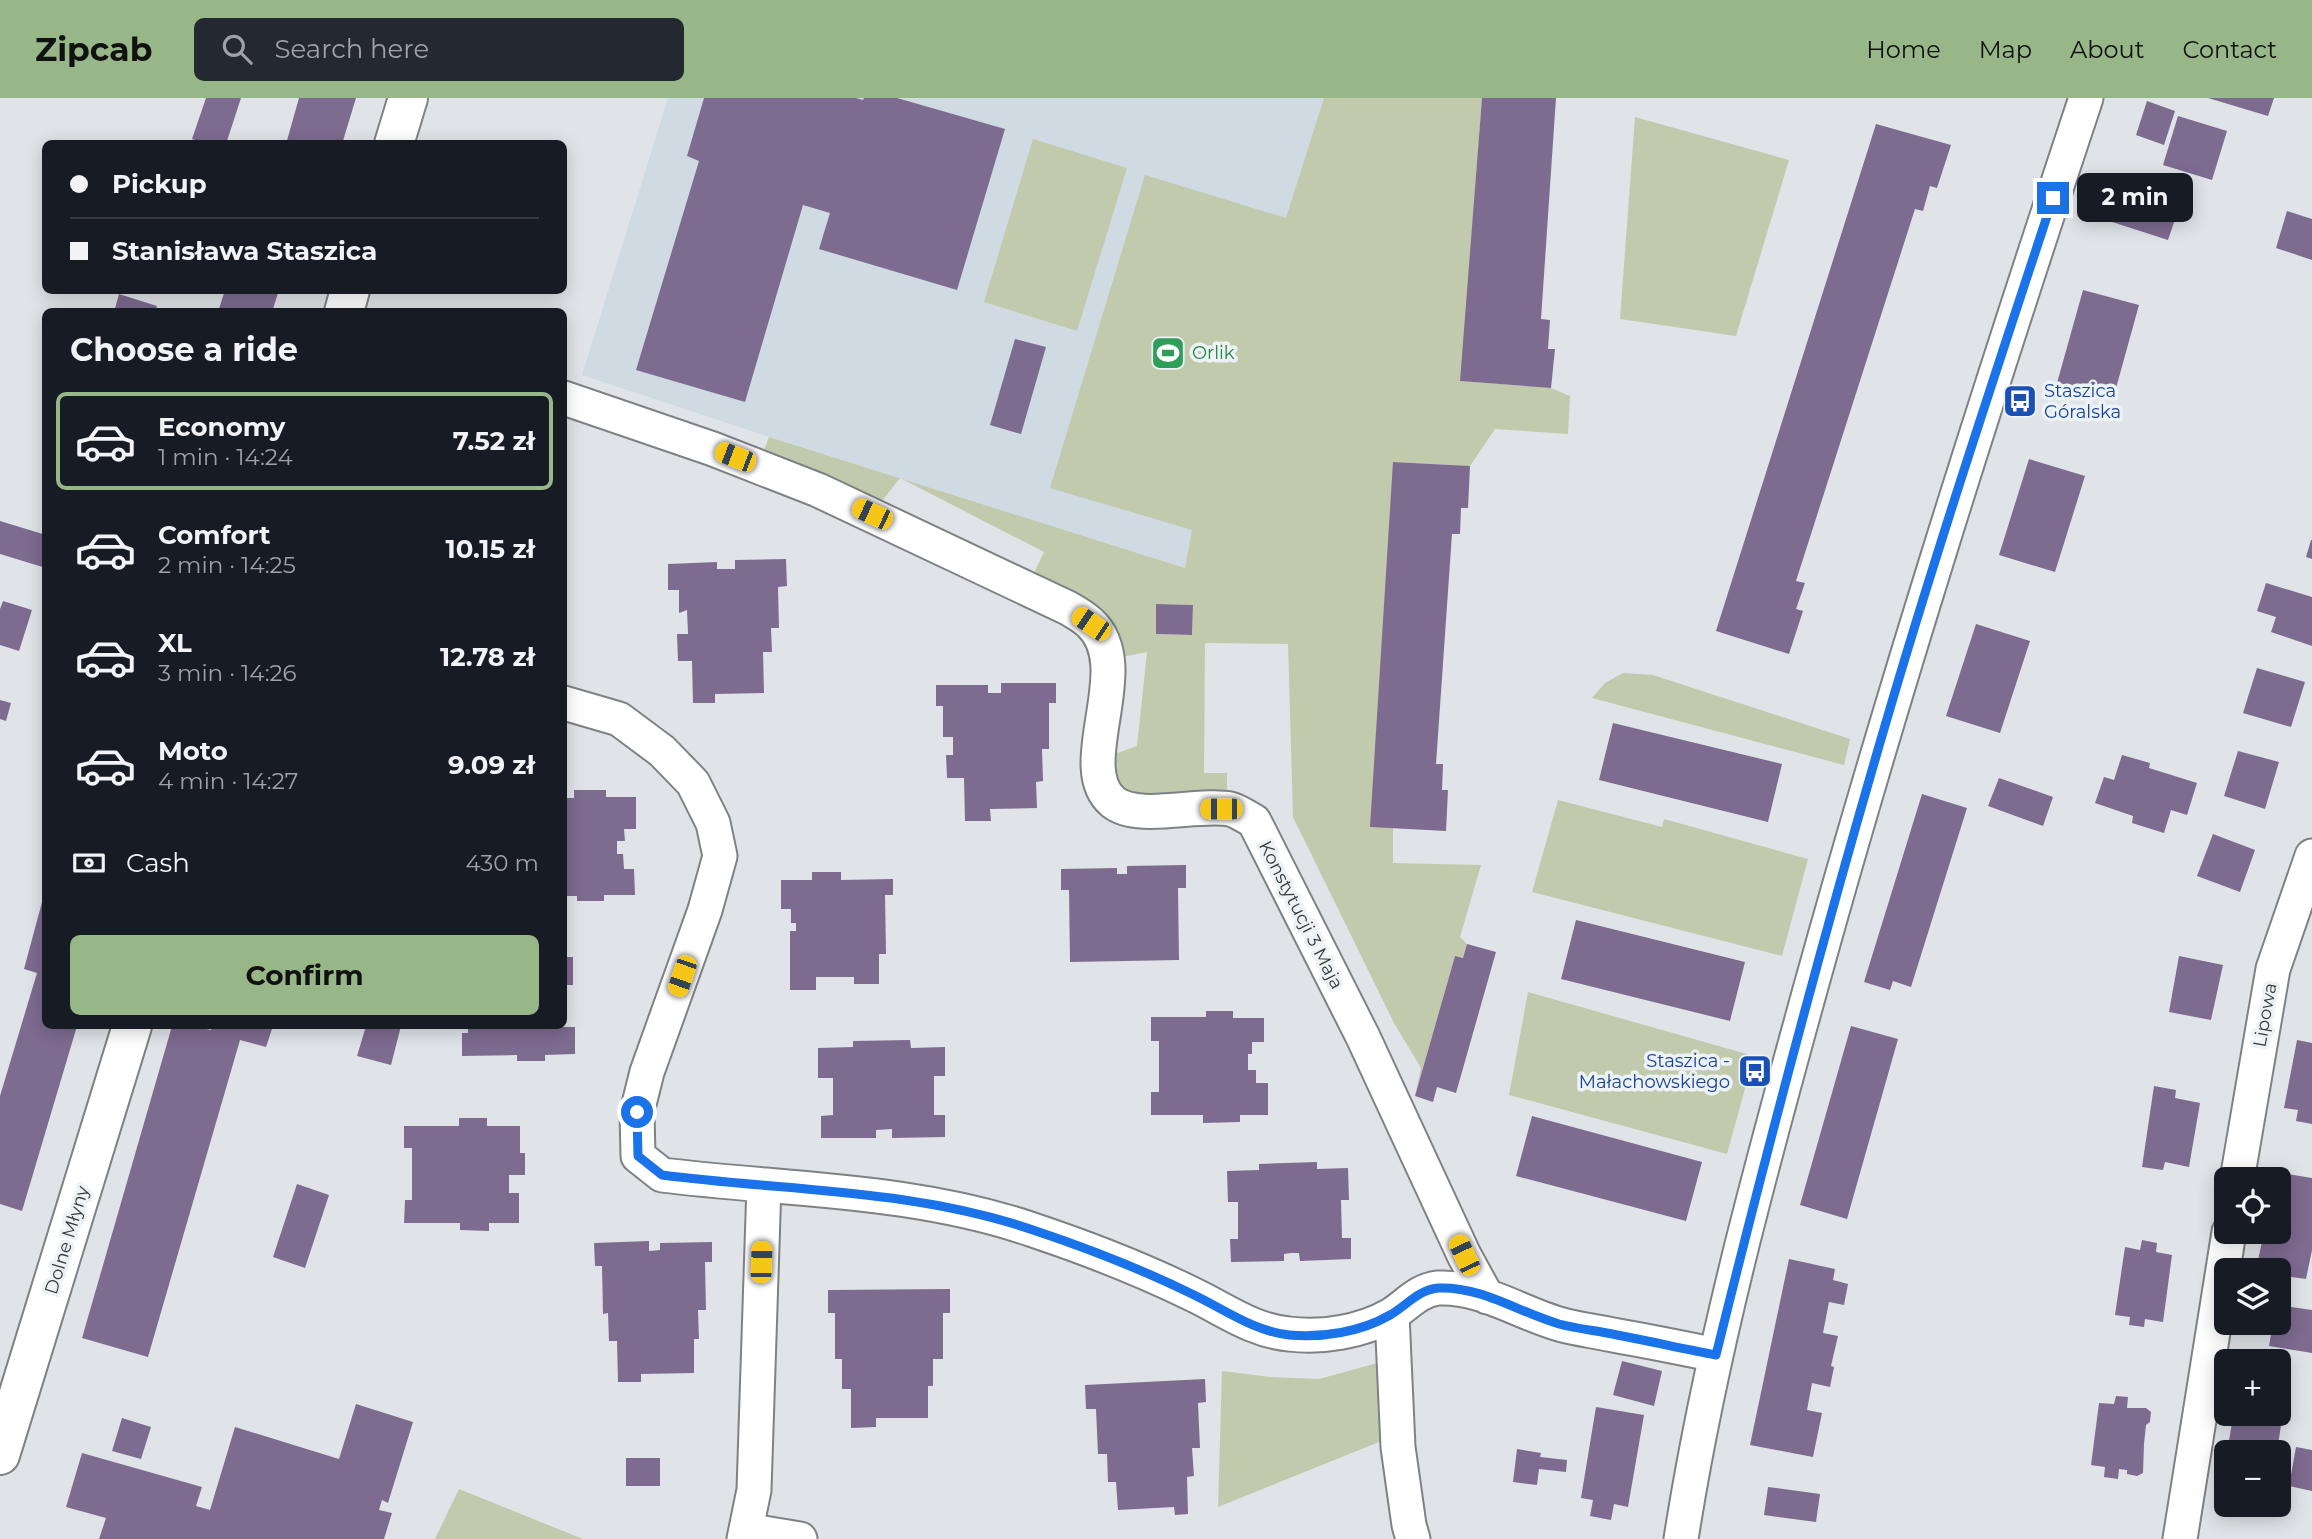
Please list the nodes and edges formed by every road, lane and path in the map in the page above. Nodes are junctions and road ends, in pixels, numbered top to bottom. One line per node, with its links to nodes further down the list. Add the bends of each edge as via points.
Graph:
1 (408, 98): 3 (street)
2 (2086, 98): 13 (street, via 1885,725 1789,1068)
3 (395, 140)
4 (567, 399): 11 (street, Konstytucji 3 Maja, via 818,490 1068,608 1091,624 1107,660 1098,760 1107,793 1113,802 1131,810 1231,810 1254,821)
5 (567, 704): 9 (street, via 619,719 662,751 693,783 713,823 720,856 647,1072 637,1112 638,1156 662,1175)
6 (2312, 856): 8 (street, Lipowa, via 2273,969)
7 (131, 1029): 14 (street, Dolne Młyny)
8 (2239, 1167)
9 (764, 1185): 12 (street, via 892,1197 992,1217 1093,1252 1192,1293 1243,1321 1288,1335 1344,1332); 15 (street, via 754,1490)
10 (2226, 1244): 19 (street)
11 (1487, 1297): 12 (street, via 1462,1288 1433,1289 1411,1298); 13 (street, via 1558,1324)
12 (1392, 1315): 17 (street, via 1398,1447)
13 (1716, 1355): 18 (street)
14 (0, 1455)
15 (745, 1535): 16 (street)
16 (800, 1539)
17 (1413, 1539)
18 (1681, 1539)
19 (2180, 1539)

